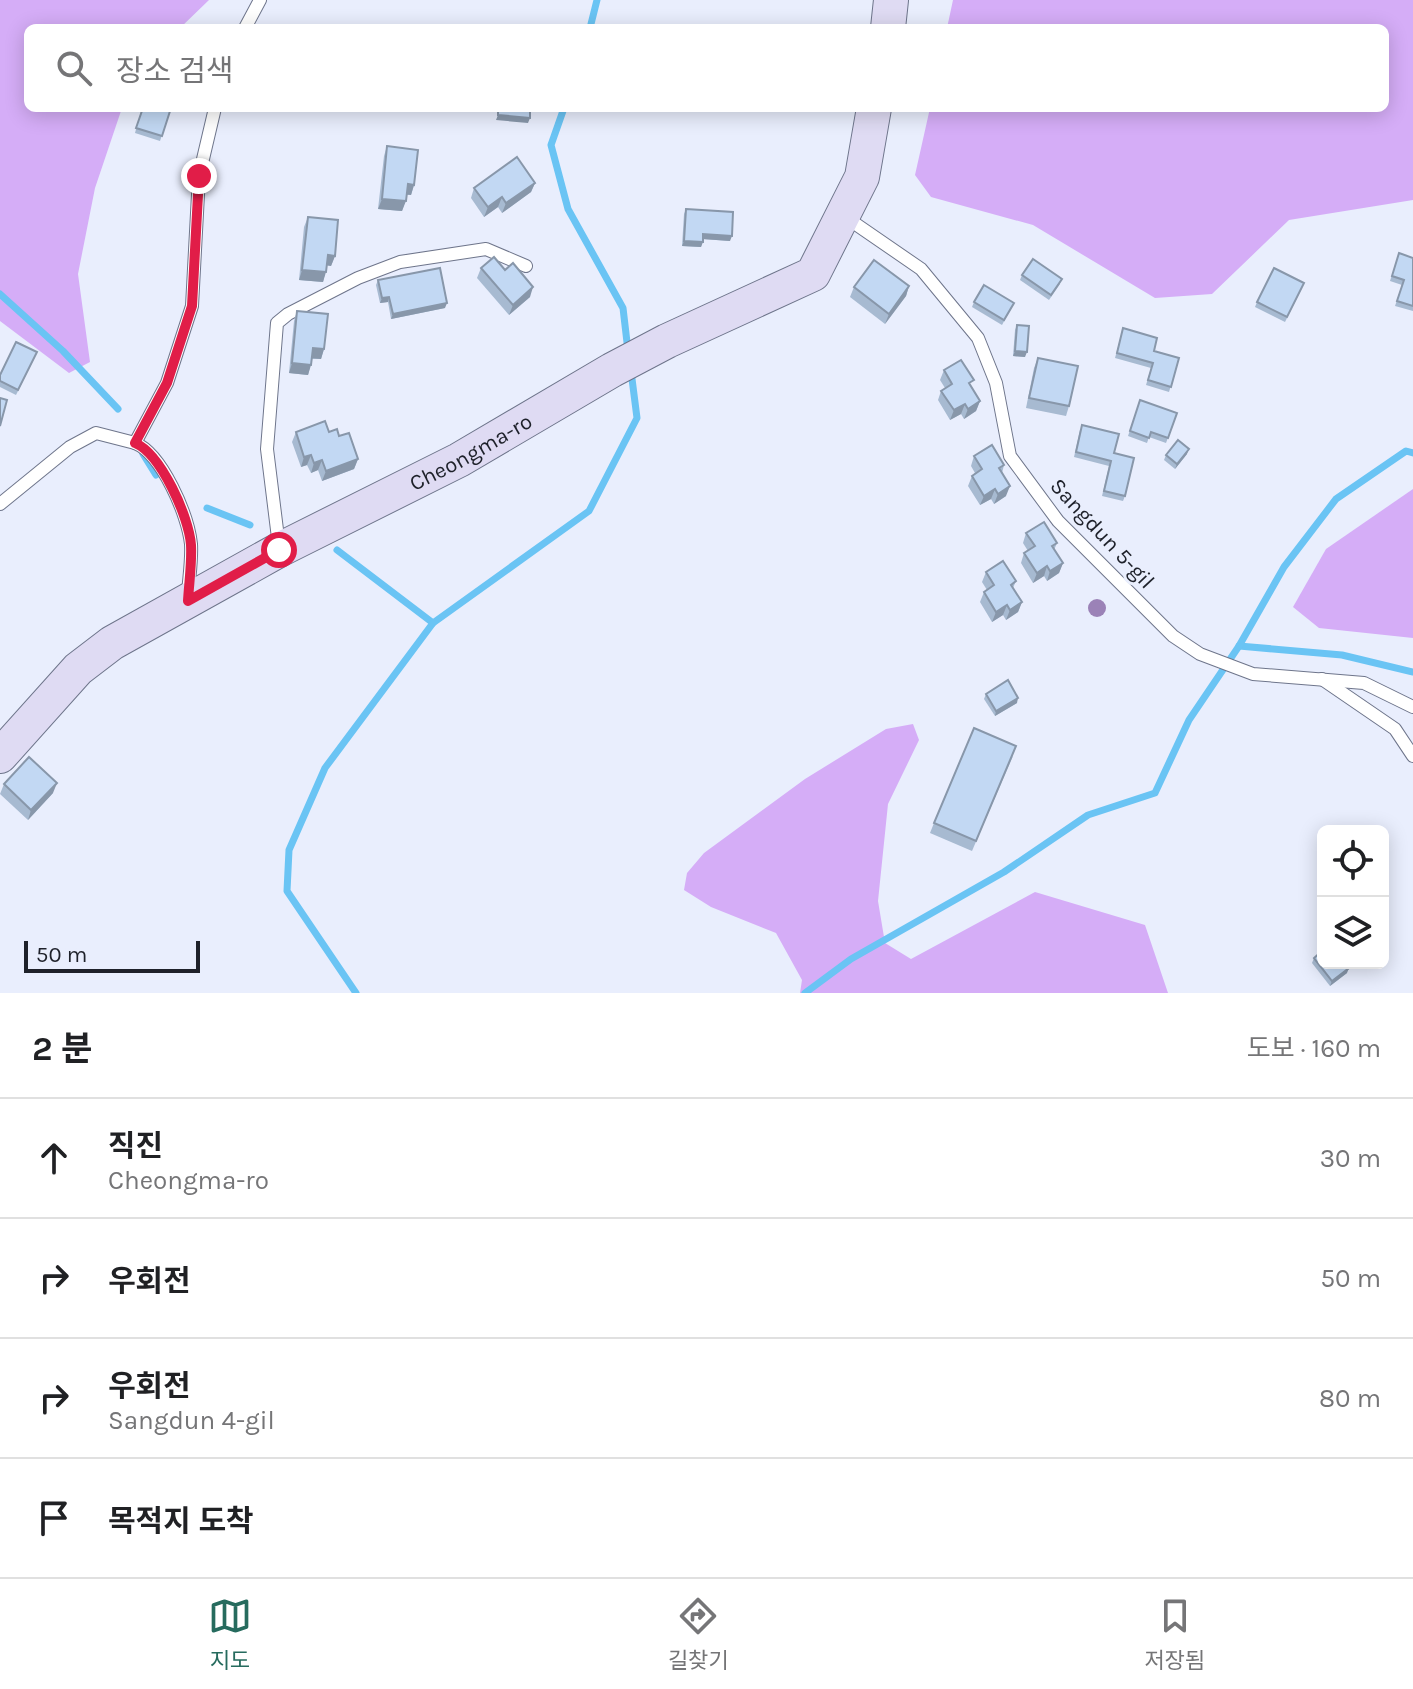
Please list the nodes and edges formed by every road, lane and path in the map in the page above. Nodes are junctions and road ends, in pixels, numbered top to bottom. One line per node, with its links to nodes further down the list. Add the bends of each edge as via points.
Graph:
1 (260, 0): 3 (lane)
2 (891, 0): 4 (street)
3 (247, 24)
4 (888, 24)
5 (214, 112): 9 (lane, via 199,176 192,306 167,383)
6 (873, 112): 7 (street, Cheongma-ro, via 862,177)
7 (844, 216): 11 (street, Cheongma-ro, via 813,274 667,341 459,460); 13 (lane, Sangdun 5-gil, via 921,269 978,338 996,383 1010,456 1058,521 1173,636 1200,654 1253,674)
8 (526, 266): 11 (lane, via 486,249 400,262 358,278 277,323 267,449)
9 (135, 443): 10 (lane, via 96,433 70,447); 12 (lane, via 144,447 173,486 191,542)
10 (0, 504)
11 (279, 550): 12 (street, Cheongma-ro)
12 (188, 601): 15 (street, Cheongma-ro, via 112,643 78,669)
13 (1319, 677): 14 (lane, Sangdun 5-gil, via 1364,683); 16 (lane, via 1395,729)
14 (1413, 707)
15 (0, 756)
16 (1413, 756)

